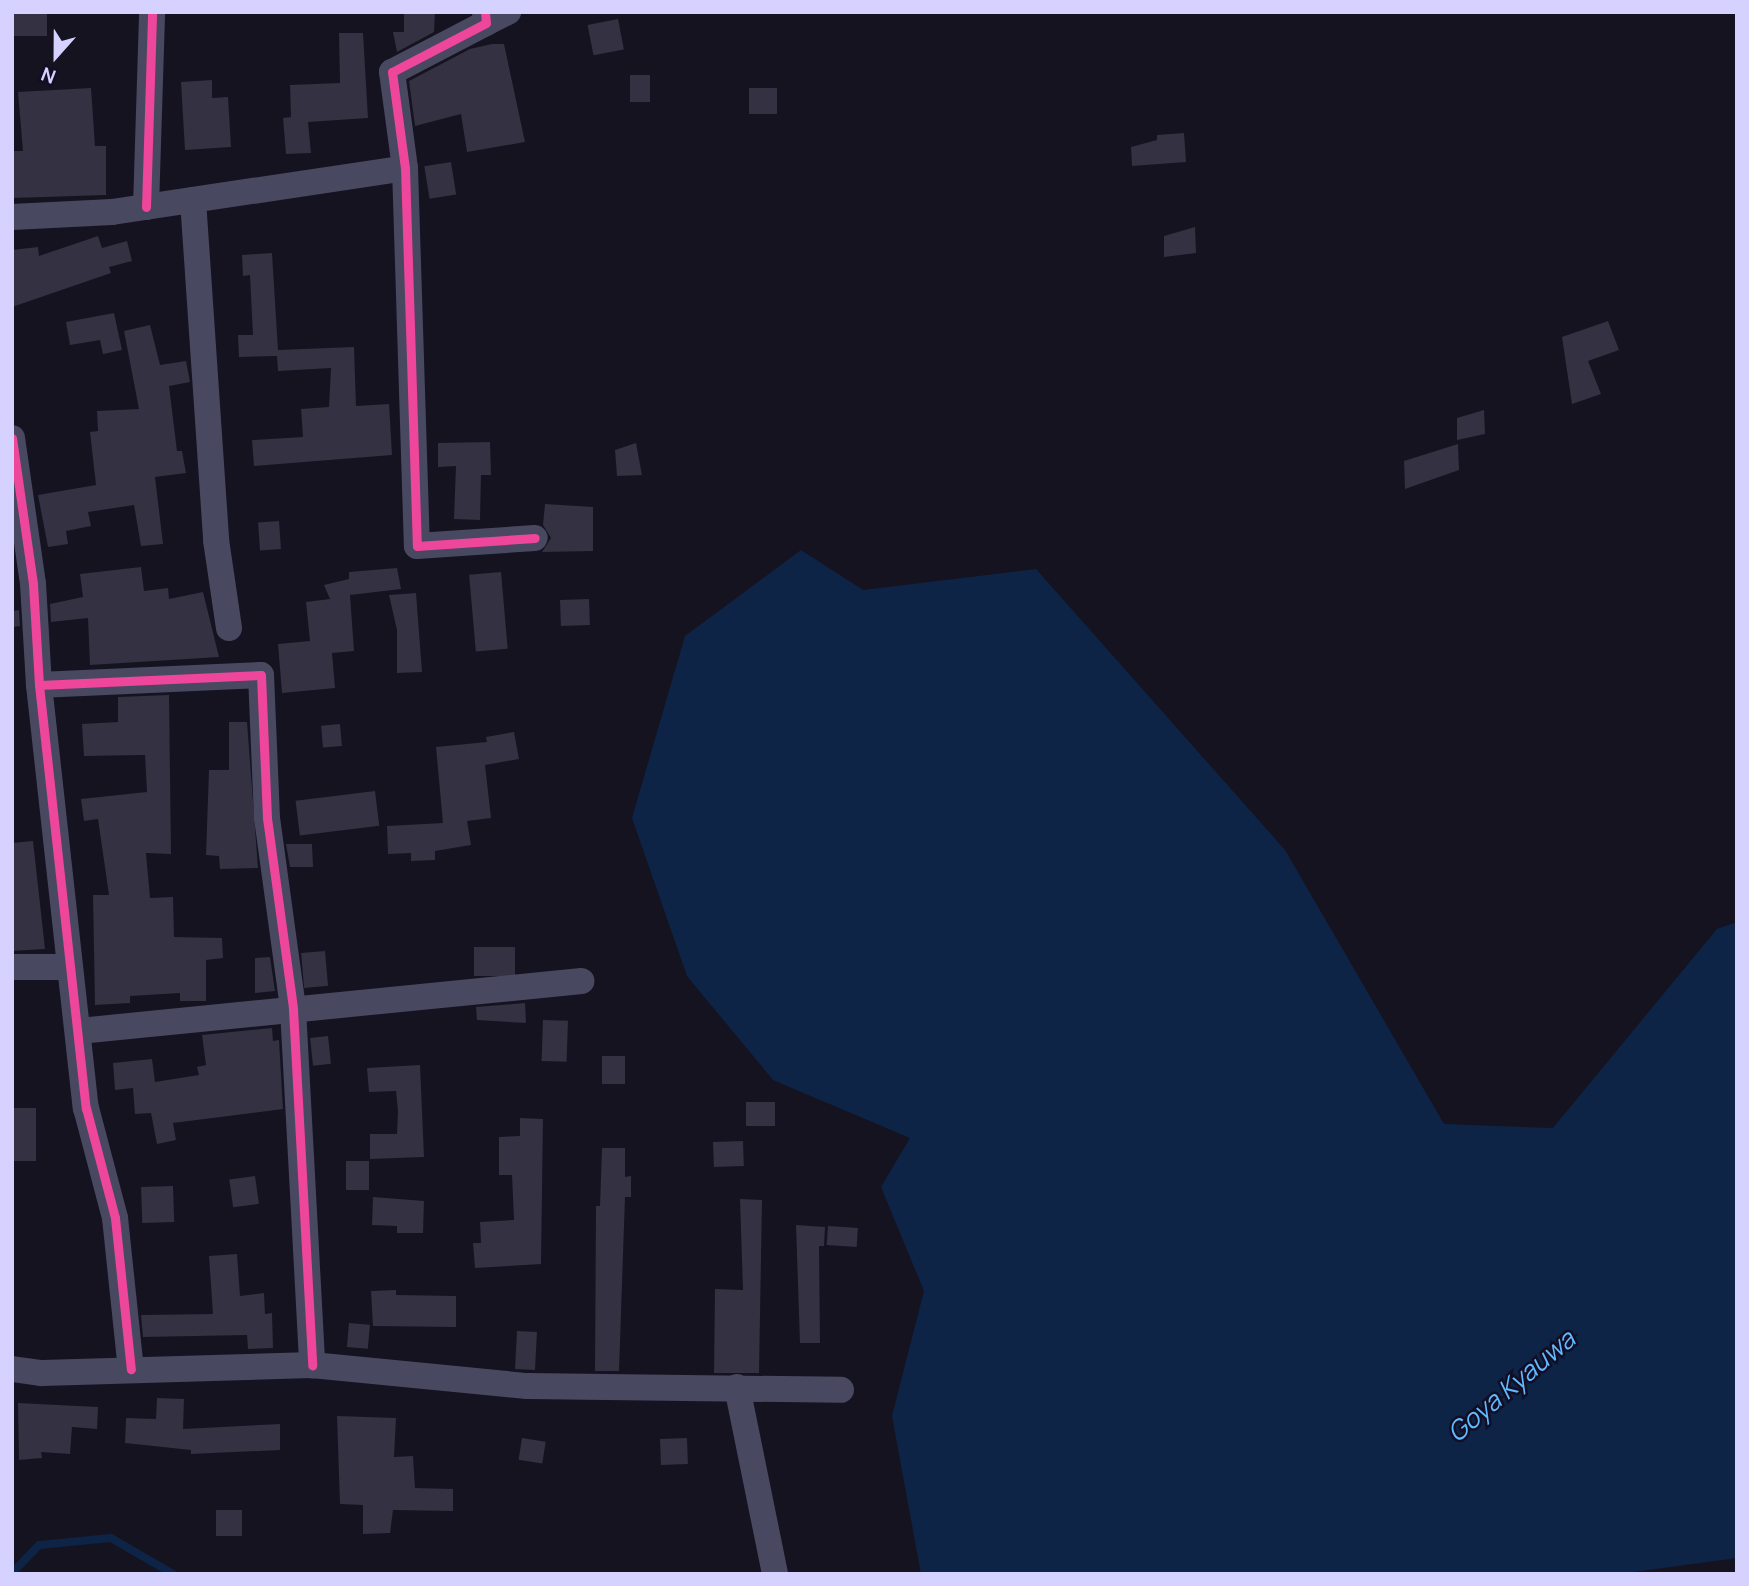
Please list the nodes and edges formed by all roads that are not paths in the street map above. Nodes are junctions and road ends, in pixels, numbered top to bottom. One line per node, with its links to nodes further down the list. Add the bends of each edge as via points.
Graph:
1 (152, 12): 5 (street)
2 (493, 16): 3 (street, via 392,72)
3 (405, 168): 4 (street); 8 (street, via 416,546)
4 (193, 200): 5 (street); 9 (street, via 216,540)
5 (146, 207): 6 (street)
6 (12, 217)
7 (12, 438): 10 (street, via 33,584)
8 (535, 538)
9 (229, 628)
10 (39, 685): 12 (street); 14 (street, via 261,674 267,818)
11 (12, 967): 12 (street)
12 (69, 967): 15 (street)
13 (582, 981): 14 (street)
14 (293, 1009): 15 (street); 16 (street)
15 (79, 1031): 18 (street, via 86,1108 115,1218)
16 (312, 1365): 18 (street); 19 (street, via 527,1386)
17 (12, 1369): 18 (street, via 41,1373)
18 (131, 1369)
19 (737, 1387): 20 (street); 21 (street)
20 (841, 1390)
21 (775, 1574)

